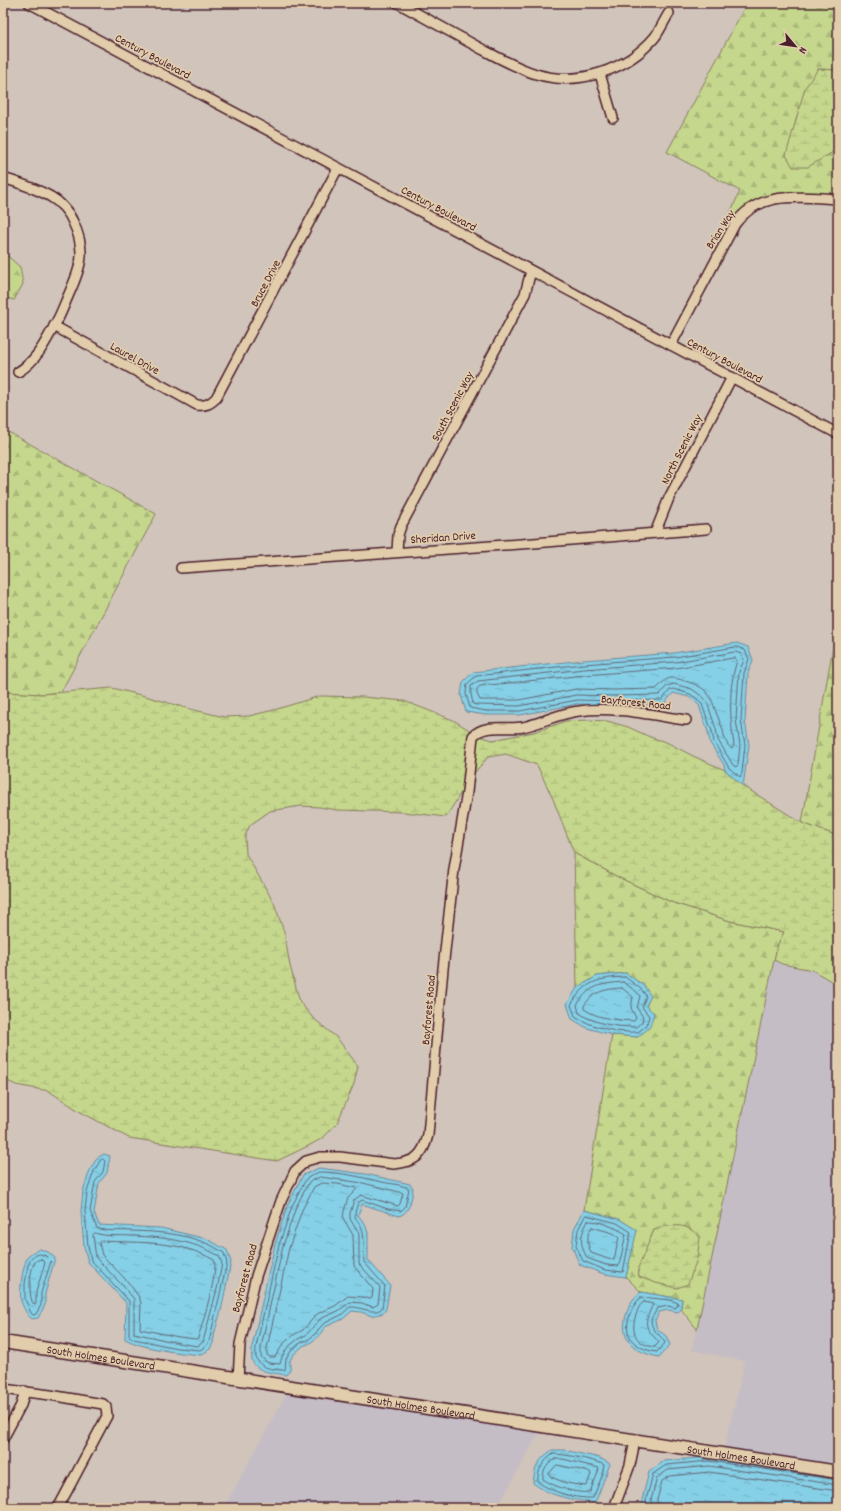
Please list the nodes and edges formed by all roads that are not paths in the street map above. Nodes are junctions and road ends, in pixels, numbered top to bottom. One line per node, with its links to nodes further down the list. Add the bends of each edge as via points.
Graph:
1 (29, 3): 6 (street, Century Boulevard)
2 (398, 3): 4 (street, via 507,62 536,74 565,80)
3 (669, 13): 4 (street, via 655,36 641,50 625,62)
4 (600, 74): 5 (street)
5 (613, 118)
6 (338, 168): 9 (street, Century Boulevard); 14 (street, Bruce Drive, via 216,398)
7 (3, 178): 10 (street, via 52,197 66,210 76,228 81,251 79,270)
8 (838, 199): 11 (street, Brian Way, via 782,197 769,199 747,210 735,224)
9 (531, 271): 11 (street, Century Boulevard); 18 (street, South Scenic Way, via 525,294 401,526)
10 (54, 326): 12 (street, via 33,361); 14 (street, Laurel Drive, via 197,405)
11 (671, 345): 13 (street, Century Boulevard)
12 (18, 372)
13 (732, 377): 15 (street, Century Boulevard); 17 (street, North Scenic Way, via 669,498)
14 (207, 405)
15 (838, 434)
16 (706, 529): 17 (street, Sheridan Drive)
17 (655, 533): 18 (street, Sheridan Drive)
18 (397, 552): 19 (street, Sheridan Drive)
19 (181, 568)
20 (686, 720): 22 (street, Bayforest Road, via 593,710 559,715 523,727 484,729 473,736 443,969 426,1144 416,1158 403,1163 320,1157 306,1161 295,1171 280,1201 256,1276 240,1344)
21 (3, 1342): 22 (main road, South Holmes Boulevard)
22 (238, 1379): 26 (main road, South Holmes Boulevard)
23 (3, 1389): 24 (street)
24 (25, 1392): 25 (street); 28 (street, via 103,1404 108,1411)
25 (3, 1439)
26 (635, 1441): 27 (main road, South Holmes Boulevard); 29 (street, via 630,1465)
27 (838, 1472)
28 (58, 1508)
29 (614, 1508)

